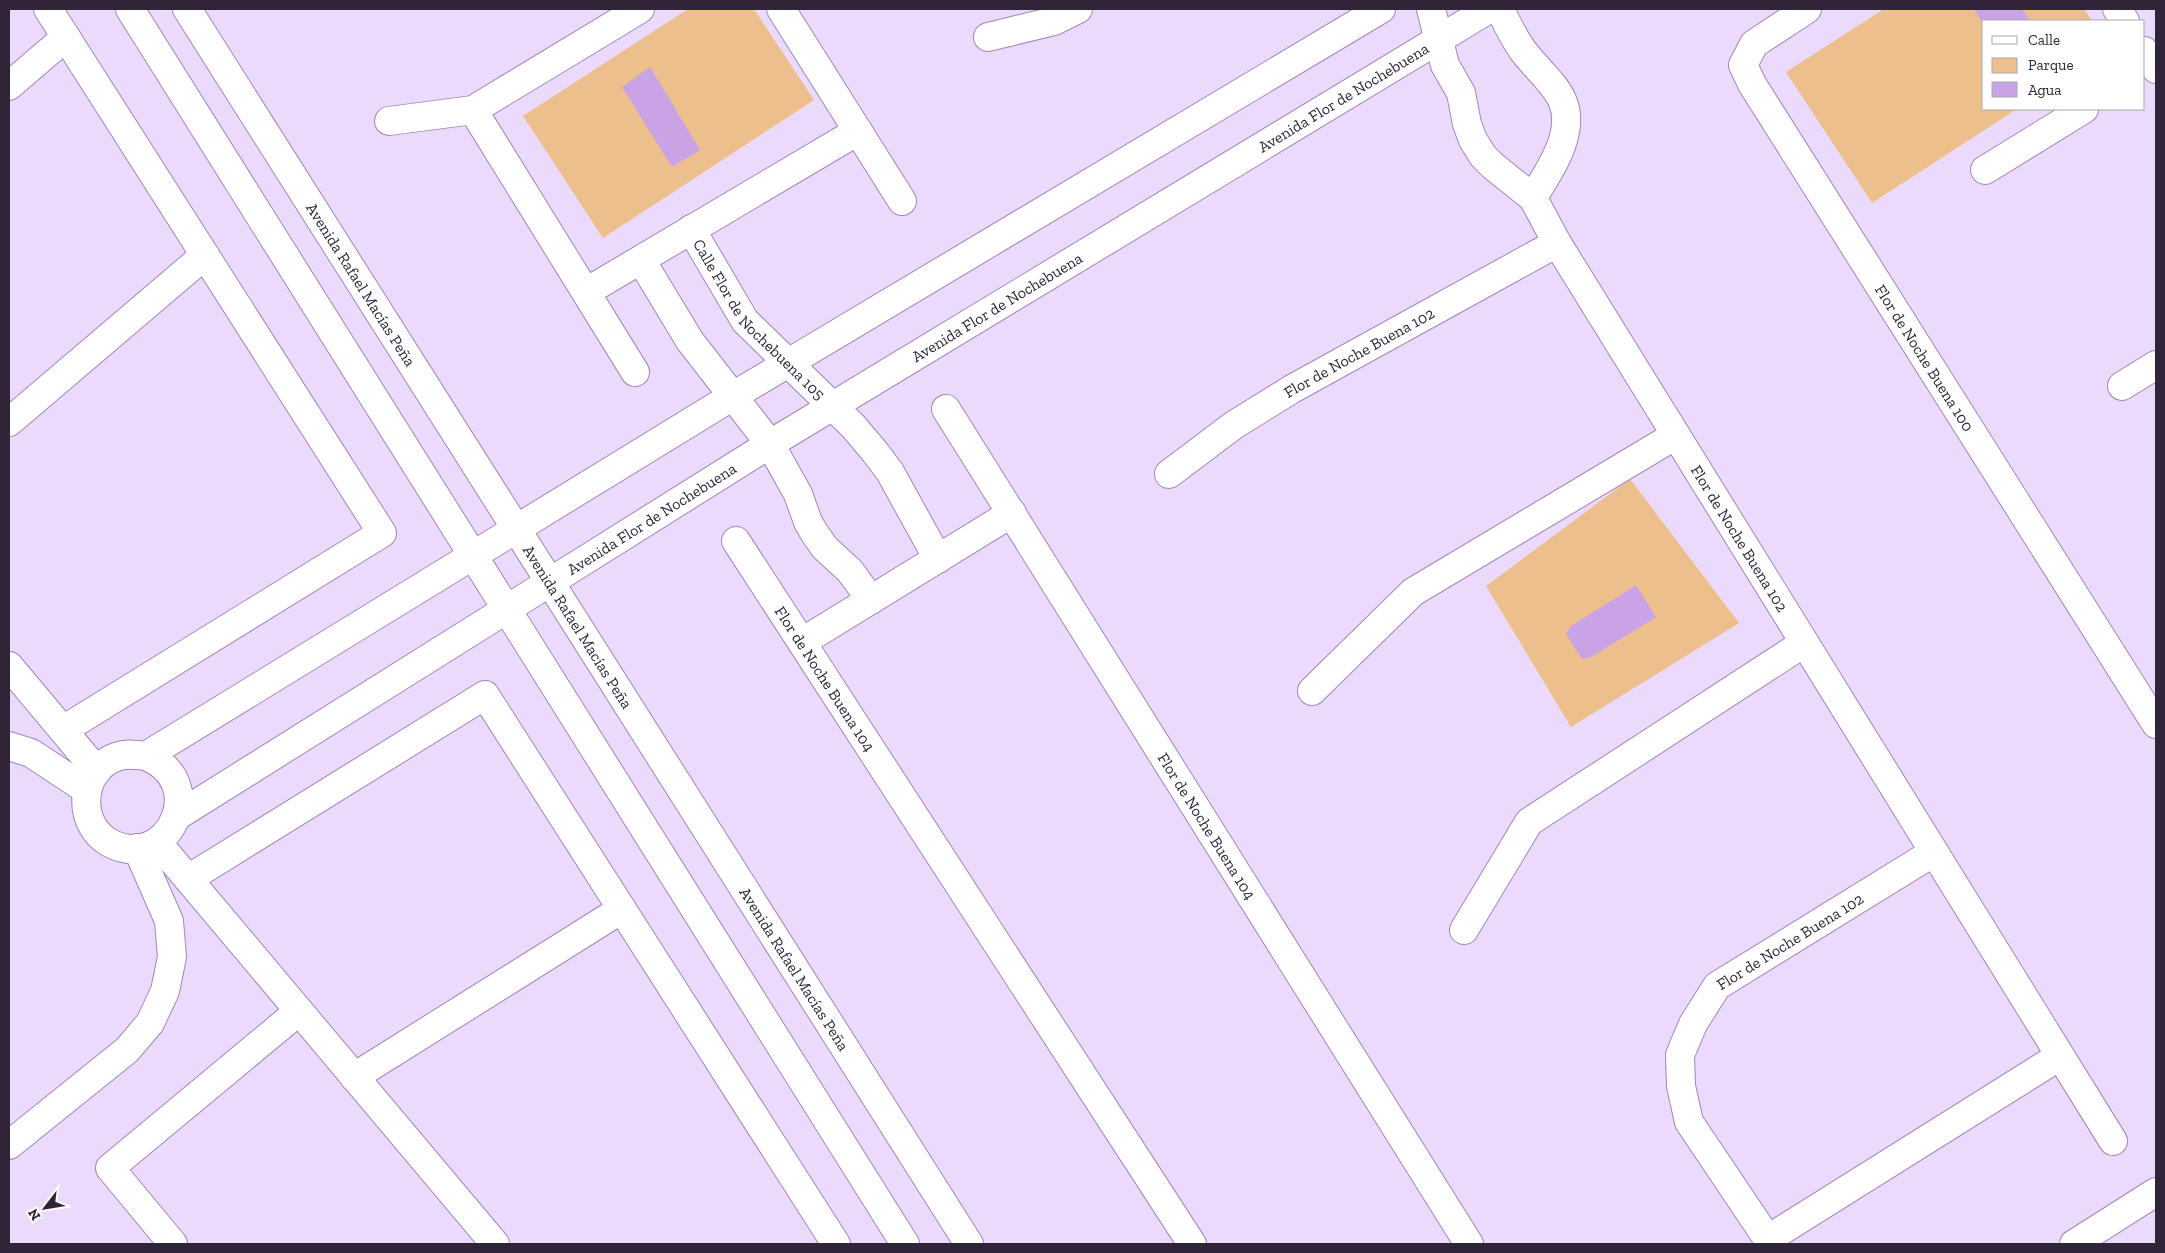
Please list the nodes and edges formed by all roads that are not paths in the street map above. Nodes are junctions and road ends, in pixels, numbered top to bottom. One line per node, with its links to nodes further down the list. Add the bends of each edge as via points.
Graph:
1 (48, 9): 14 (street)
2 (130, 9): 44 (street)
3 (187, 9): 42 (street, Avenida Rafael Macías Peña)
4 (640, 9): 18 (street)
5 (781, 9): 21 (street)
6 (1078, 9): 15 (street, via 1054,21)
7 (1381, 9): 30 (street)
8 (1431, 9): 16 (street)
9 (1489, 9): 16 (street, Avenida Flor de Nochebuena)
10 (1500, 9): 23 (street, via 1523,50 1563,99 1567,112 1563,142)
11 (1807, 9): 53 (street, Flor de Noche Buena 100, via 1754,44 1743,65 1752,84)
12 (2116, 9): 13 (street)
13 (2124, 20)
14 (66, 37): 17 (street); 27 (street)
15 (988, 37)
16 (1439, 38): 23 (street, via 1445,65 1461,93 1473,140 1493,166); 35 (street, Avenida Flor de Nochebuena)
17 (9, 86)
18 (472, 110): 20 (street); 29 (street)
19 (2082, 110): 22 (street)
20 (389, 121)
21 (858, 131): 24 (street); 25 (street, Calle Flor de Nochebuena 105)
22 (1985, 170)
23 (1534, 198): 26 (street, Flor de Noche Buena 102)
24 (902, 201)
25 (691, 230): 28 (street, Calle Flor de Nochebuena 105); 30 (street, Calle Flor de Nochebuena 105, via 739,314)
26 (1557, 243): 38 (street, Flor de Noche Buena 102); 40 (street, Flor de Noche Buena 102, via 1292,389 1234,425)
27 (205, 256): 37 (street); 54 (street, via 382,533)
28 (641, 260): 29 (street, Calle Flor de Nochebuena 105); 34 (street, via 690,341)
29 (586, 292): 32 (street)
30 (788, 363): 34 (street); 35 (street, Calle Flor de Nochebuena 105)
31 (2156, 365): 33 (street)
32 (635, 372)
33 (2122, 386)
34 (733, 396): 39 (street); 42 (street)
35 (832, 406): 39 (street, Avenida Flor de Nochebuena); 45 (street, Calle Flor de Nochebuena 105, via 853,426 890,472)
36 (946, 409): 41 (street, Flor de Noche Buena 104)
37 (9, 422)
38 (1676, 435): 50 (street, Flor de Noche Buena 102); 52 (street, via 1414,592)
39 (770, 444): 46 (street, Avenida Flor de Nochebuena); 47 (street, via 798,494 808,522 825,548 850,571)
40 (1169, 474)
41 (1012, 513): 45 (street); 77 (street, Flor de Noche Buena 104)
42 (516, 529): 44 (street); 46 (street, Avenida Rafael Macías Peña)
43 (736, 541): 49 (street, Flor de Noche Buena 104)
44 (473, 555): 48 (street); 56 (street)
45 (938, 558): 47 (street)
46 (550, 582): 48 (street, Avenida Flor de Nochebuena); 75 (street, Avenida Rafael Macías Peña)
47 (871, 600): 49 (street)
48 (507, 609): 58 (street, Avenida Flor de Nochebuena); 74 (street)
49 (802, 642): 76 (street, Flor de Noche Buena 104)
50 (1804, 643): 60 (street, Flor de Noche Buena 102); 63 (street, via 1529,822)
51 (9, 666): 54 (street)
52 (1312, 691)
53 (2156, 724)
54 (63, 730): 57 (street)
55 (9, 746): 57 (street)
56 (146, 756): 57 (street, via 128,754 114,757 102,765); 58 (street, via 169,771 179,801)
57 (92, 781): 59 (street, via 86,805 89,820 97,832 110,843 126,848)
58 (177, 816): 59 (street, via 169,832)
59 (147, 845): 61 (street); 68 (street, via 169,921 172,957 165,991 150,1023 127,1050)
60 (1934, 852): 65 (street, Flor de Noche Buena 102); 70 (street, Flor de Noche Buena 102, via 1717,986 1680,1055 1681,1086 1689,1122)
61 (188, 879): 62 (street, via 485,695); 64 (street)
62 (622, 909): 66 (street); 73 (street)
63 (1464, 930)
64 (299, 1011): 66 (street); 71 (street, via 110,1168)
65 (2060, 1056): 67 (street, Flor de Noche Buena 102); 70 (street)
66 (354, 1077): 72 (street)
67 (2113, 1141)
68 (9, 1145)
69 (2156, 1192): 78 (street)
70 (1770, 1241)
71 (173, 1244)
72 (495, 1244)
73 (836, 1244)
74 (906, 1244)
75 (969, 1244)
76 (1192, 1244)
77 (1469, 1244)
78 (2074, 1244)

